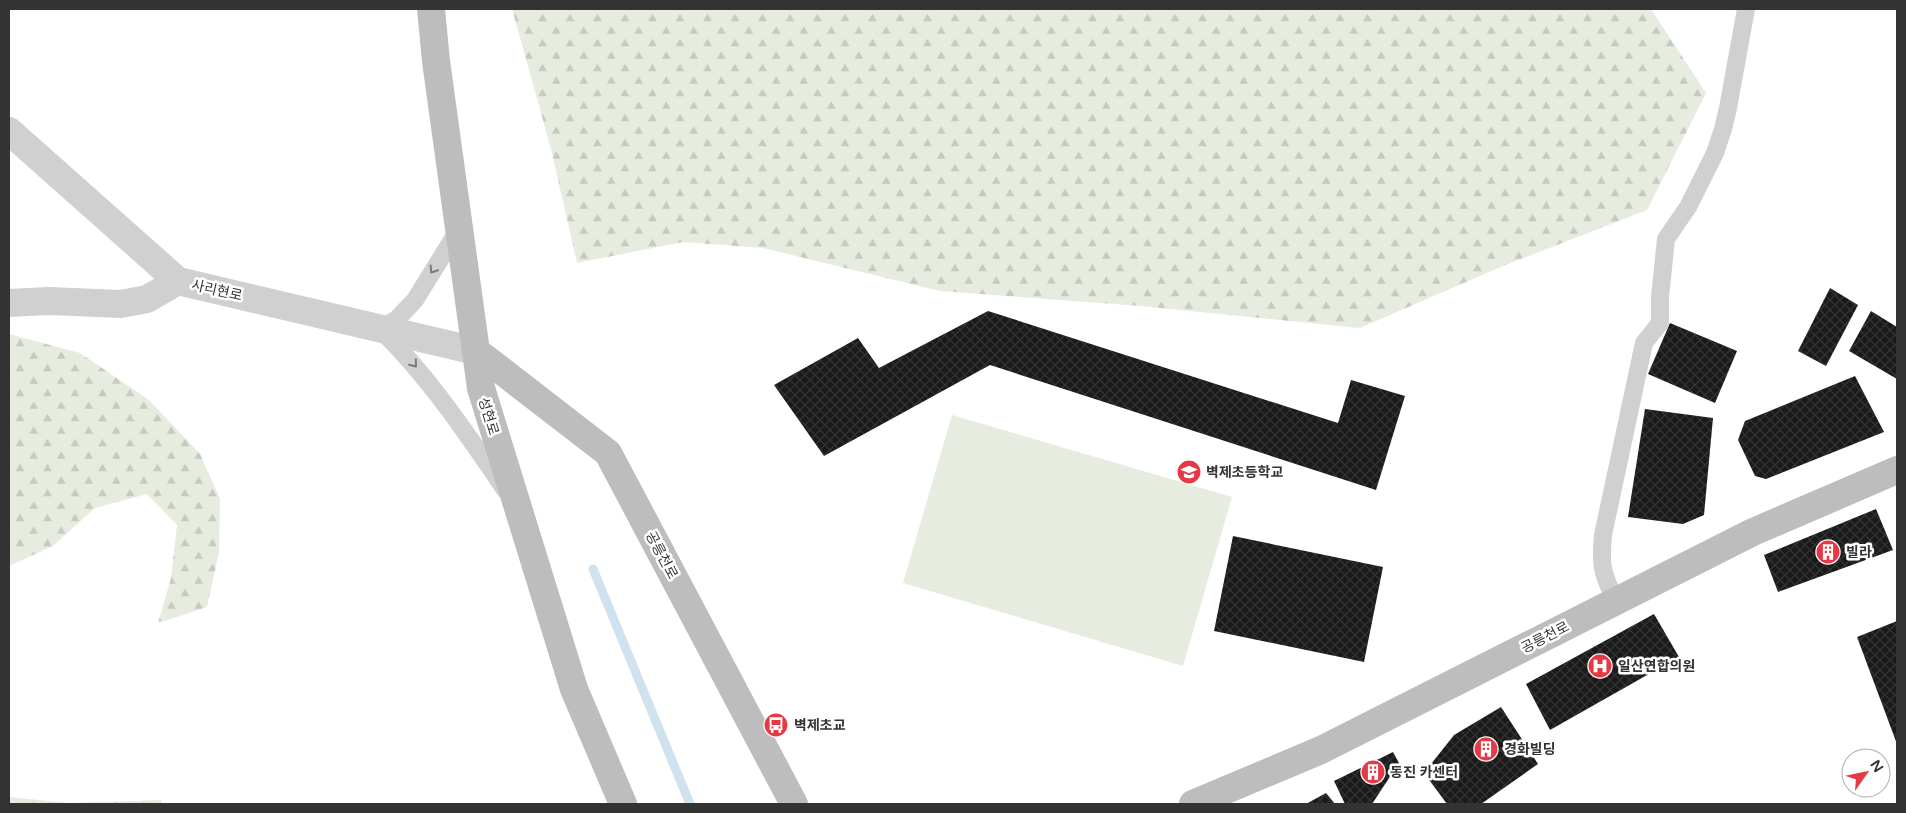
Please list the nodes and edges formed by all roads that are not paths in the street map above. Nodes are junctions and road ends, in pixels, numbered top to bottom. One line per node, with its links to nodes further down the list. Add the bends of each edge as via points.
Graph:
1 (431, 9): 4 (street, 성현로)
2 (1746, 9): 11 (lane, via 1728,108 1715,153 1688,207 1666,239 1660,323 1644,343 1603,535 1600,559 1604,579)
3 (9, 131): 5 (street, 사리현로)
4 (459, 229): 7 (lane, one-way to 7, via 415,300 397,319); 8 (street, 성현로)
5 (178, 281): 6 (street, via 147,299 121,304); 7 (street, 사리현로)
6 (9, 303)
7 (380, 328): 8 (street, 사리현로); 10 (lane, one-way to 10, via 438,393)
8 (476, 351): 10 (street, 성현로, via 481,388); 13 (street, 공릉천로, via 608,453)
9 (1897, 470): 11 (street, 공릉천로, via 1753,532)
10 (518, 508): 12 (street, 성현로, via 574,689)
11 (1616, 601): 14 (street, 공릉천로, via 1321,750)
12 (623, 804)
13 (794, 804)
14 (1193, 804)

